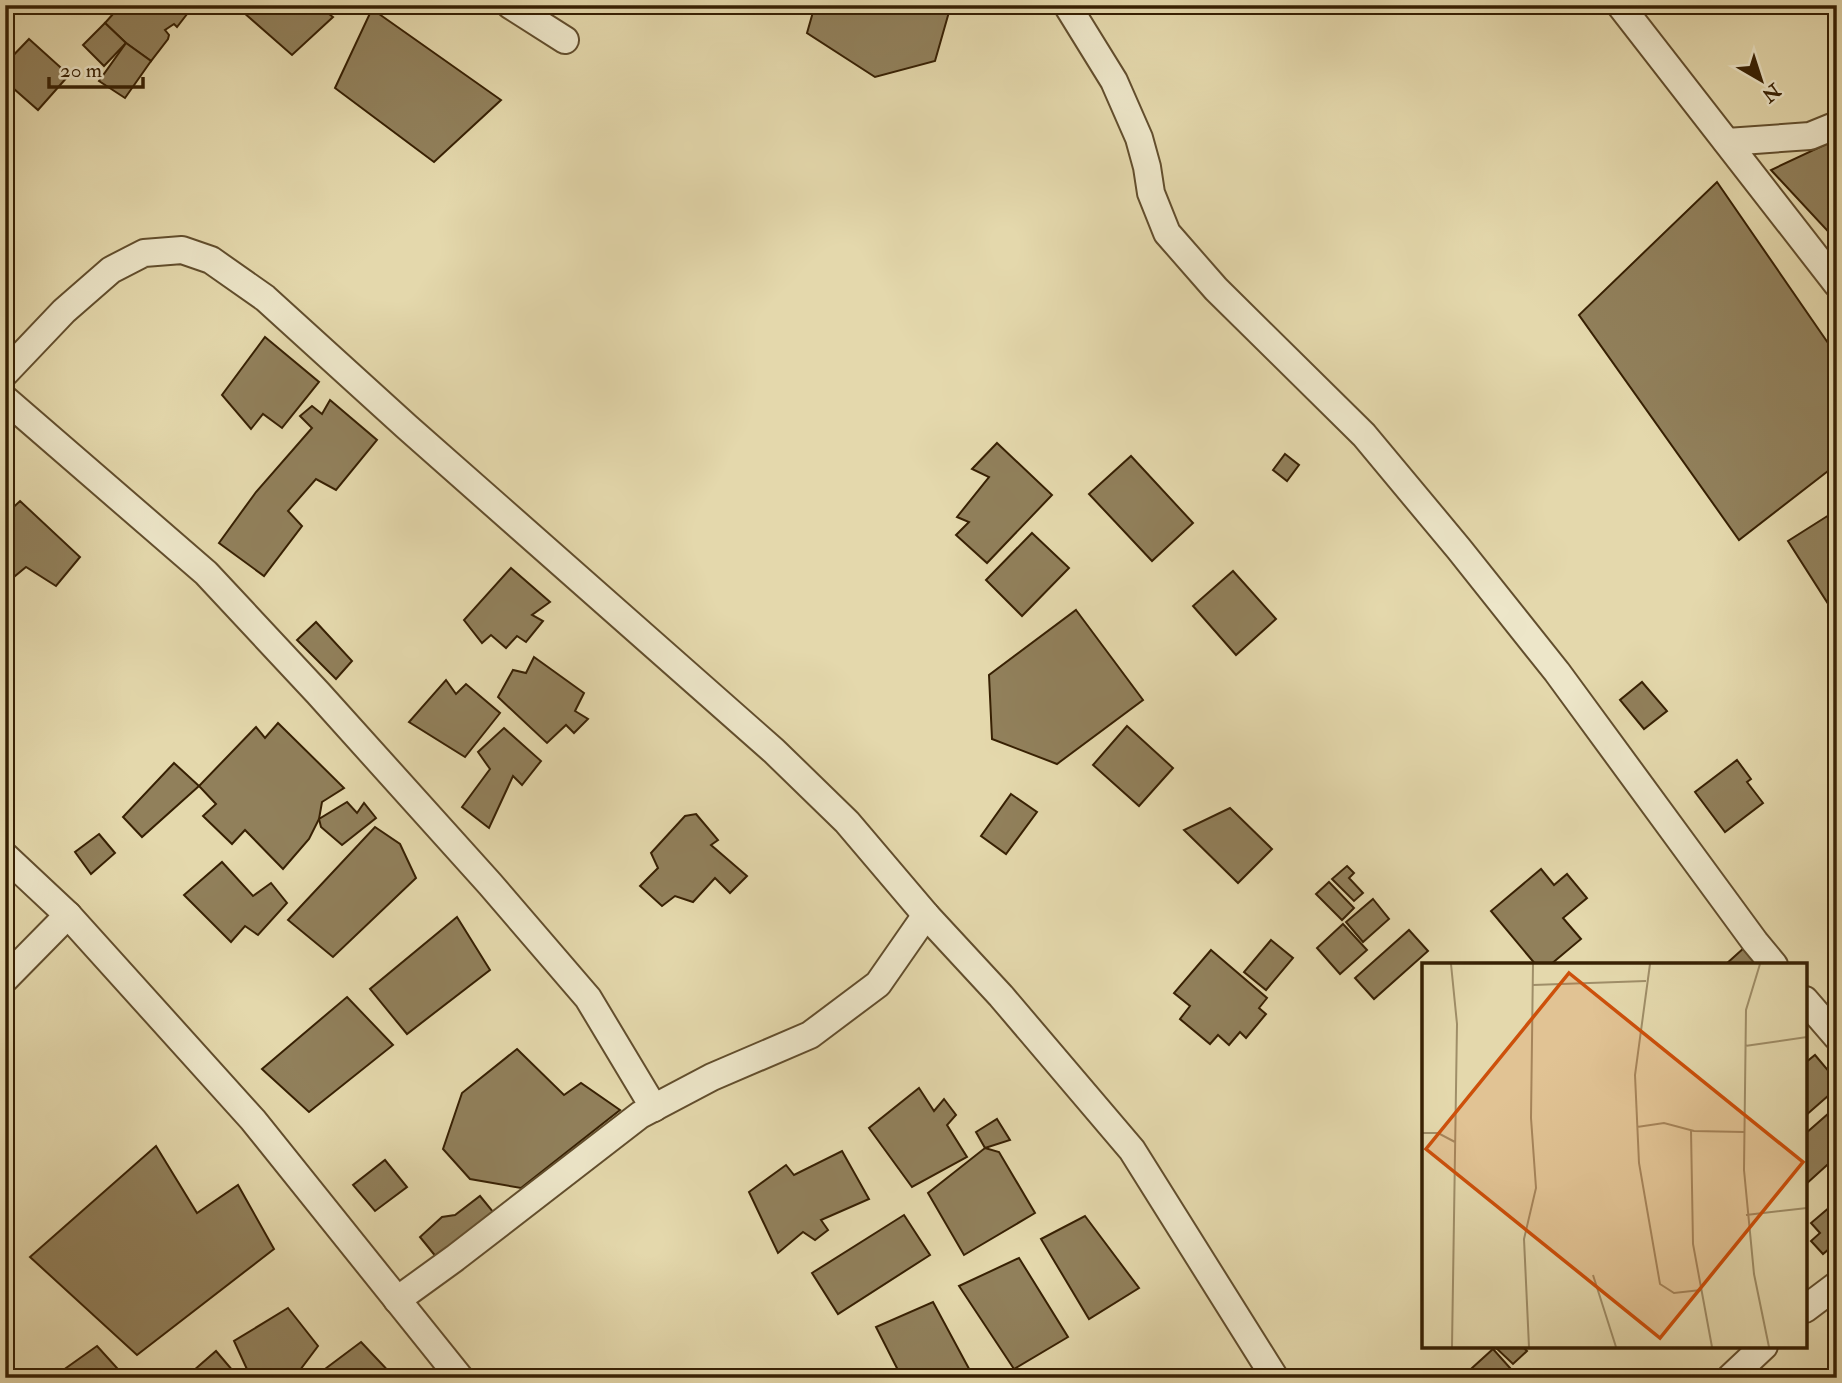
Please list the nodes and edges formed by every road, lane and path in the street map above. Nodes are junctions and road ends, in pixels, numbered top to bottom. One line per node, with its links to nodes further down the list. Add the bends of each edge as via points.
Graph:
1 (510, 5): 4 (street)
2 (1066, 5): 13 (street, via 1114,81 1139,138 1151,193 1167,233 1216,289 1364,435 1451,539 1557,672)
3 (1620, 5): 6 (street)
4 (565, 40)
5 (1837, 125): 6 (street, via 1810,136)
6 (1727, 142): 7 (street)
7 (1837, 284)
8 (5, 373): 12 (street, via 111,270 144,253 182,250 211,260 265,298 774,751 847,822)
9 (5, 399): 17 (street, via 206,573 318,693 588,998)
10 (5, 856): 11 (street)
11 (68, 915): 14 (street); 19 (street, via 253,1120)
12 (926, 915): 17 (street, via 878,984 810,1035); 23 (street, via 1132,1150)
13 (1772, 963)
14 (5, 979)
15 (1807, 1002): 16 (street)
16 (1837, 1037)
17 (654, 1108): 19 (street)
18 (1837, 1285): 20 (street)
19 (397, 1300): 22 (street)
20 (1807, 1308)
21 (1762, 1348): 24 (street)
22 (460, 1378)
23 (1275, 1378)
24 (1730, 1378)

